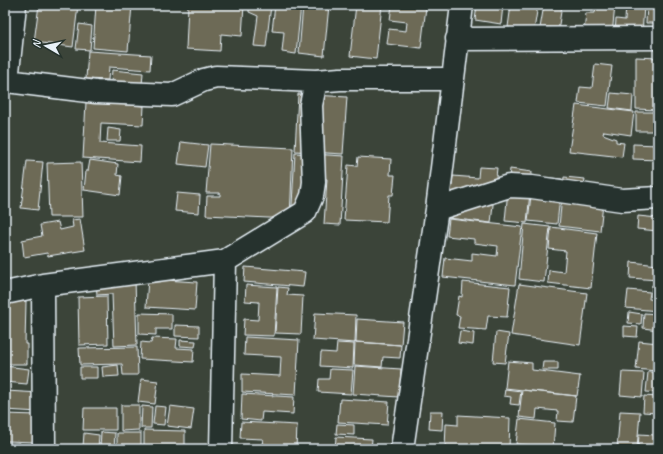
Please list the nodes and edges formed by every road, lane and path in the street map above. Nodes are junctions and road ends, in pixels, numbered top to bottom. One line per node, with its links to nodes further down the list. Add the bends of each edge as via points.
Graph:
1 (15, 5): 6 (street, via 7,81 96,92 172,95 216,77)
2 (462, 5): 4 (street)
3 (658, 38): 4 (street)
4 (458, 39): 5 (street)
5 (452, 79): 6 (street); 8 (street)
6 (316, 81): 9 (street, via 311,104 314,182 312,196 305,212)
7 (658, 198): 8 (street, via 622,200 509,186)
8 (437, 209): 14 (street)
9 (225, 262): 10 (street); 13 (street)
10 (43, 285): 11 (street); 12 (street)
11 (5, 293)
12 (44, 449)
13 (221, 449)
14 (402, 449)

